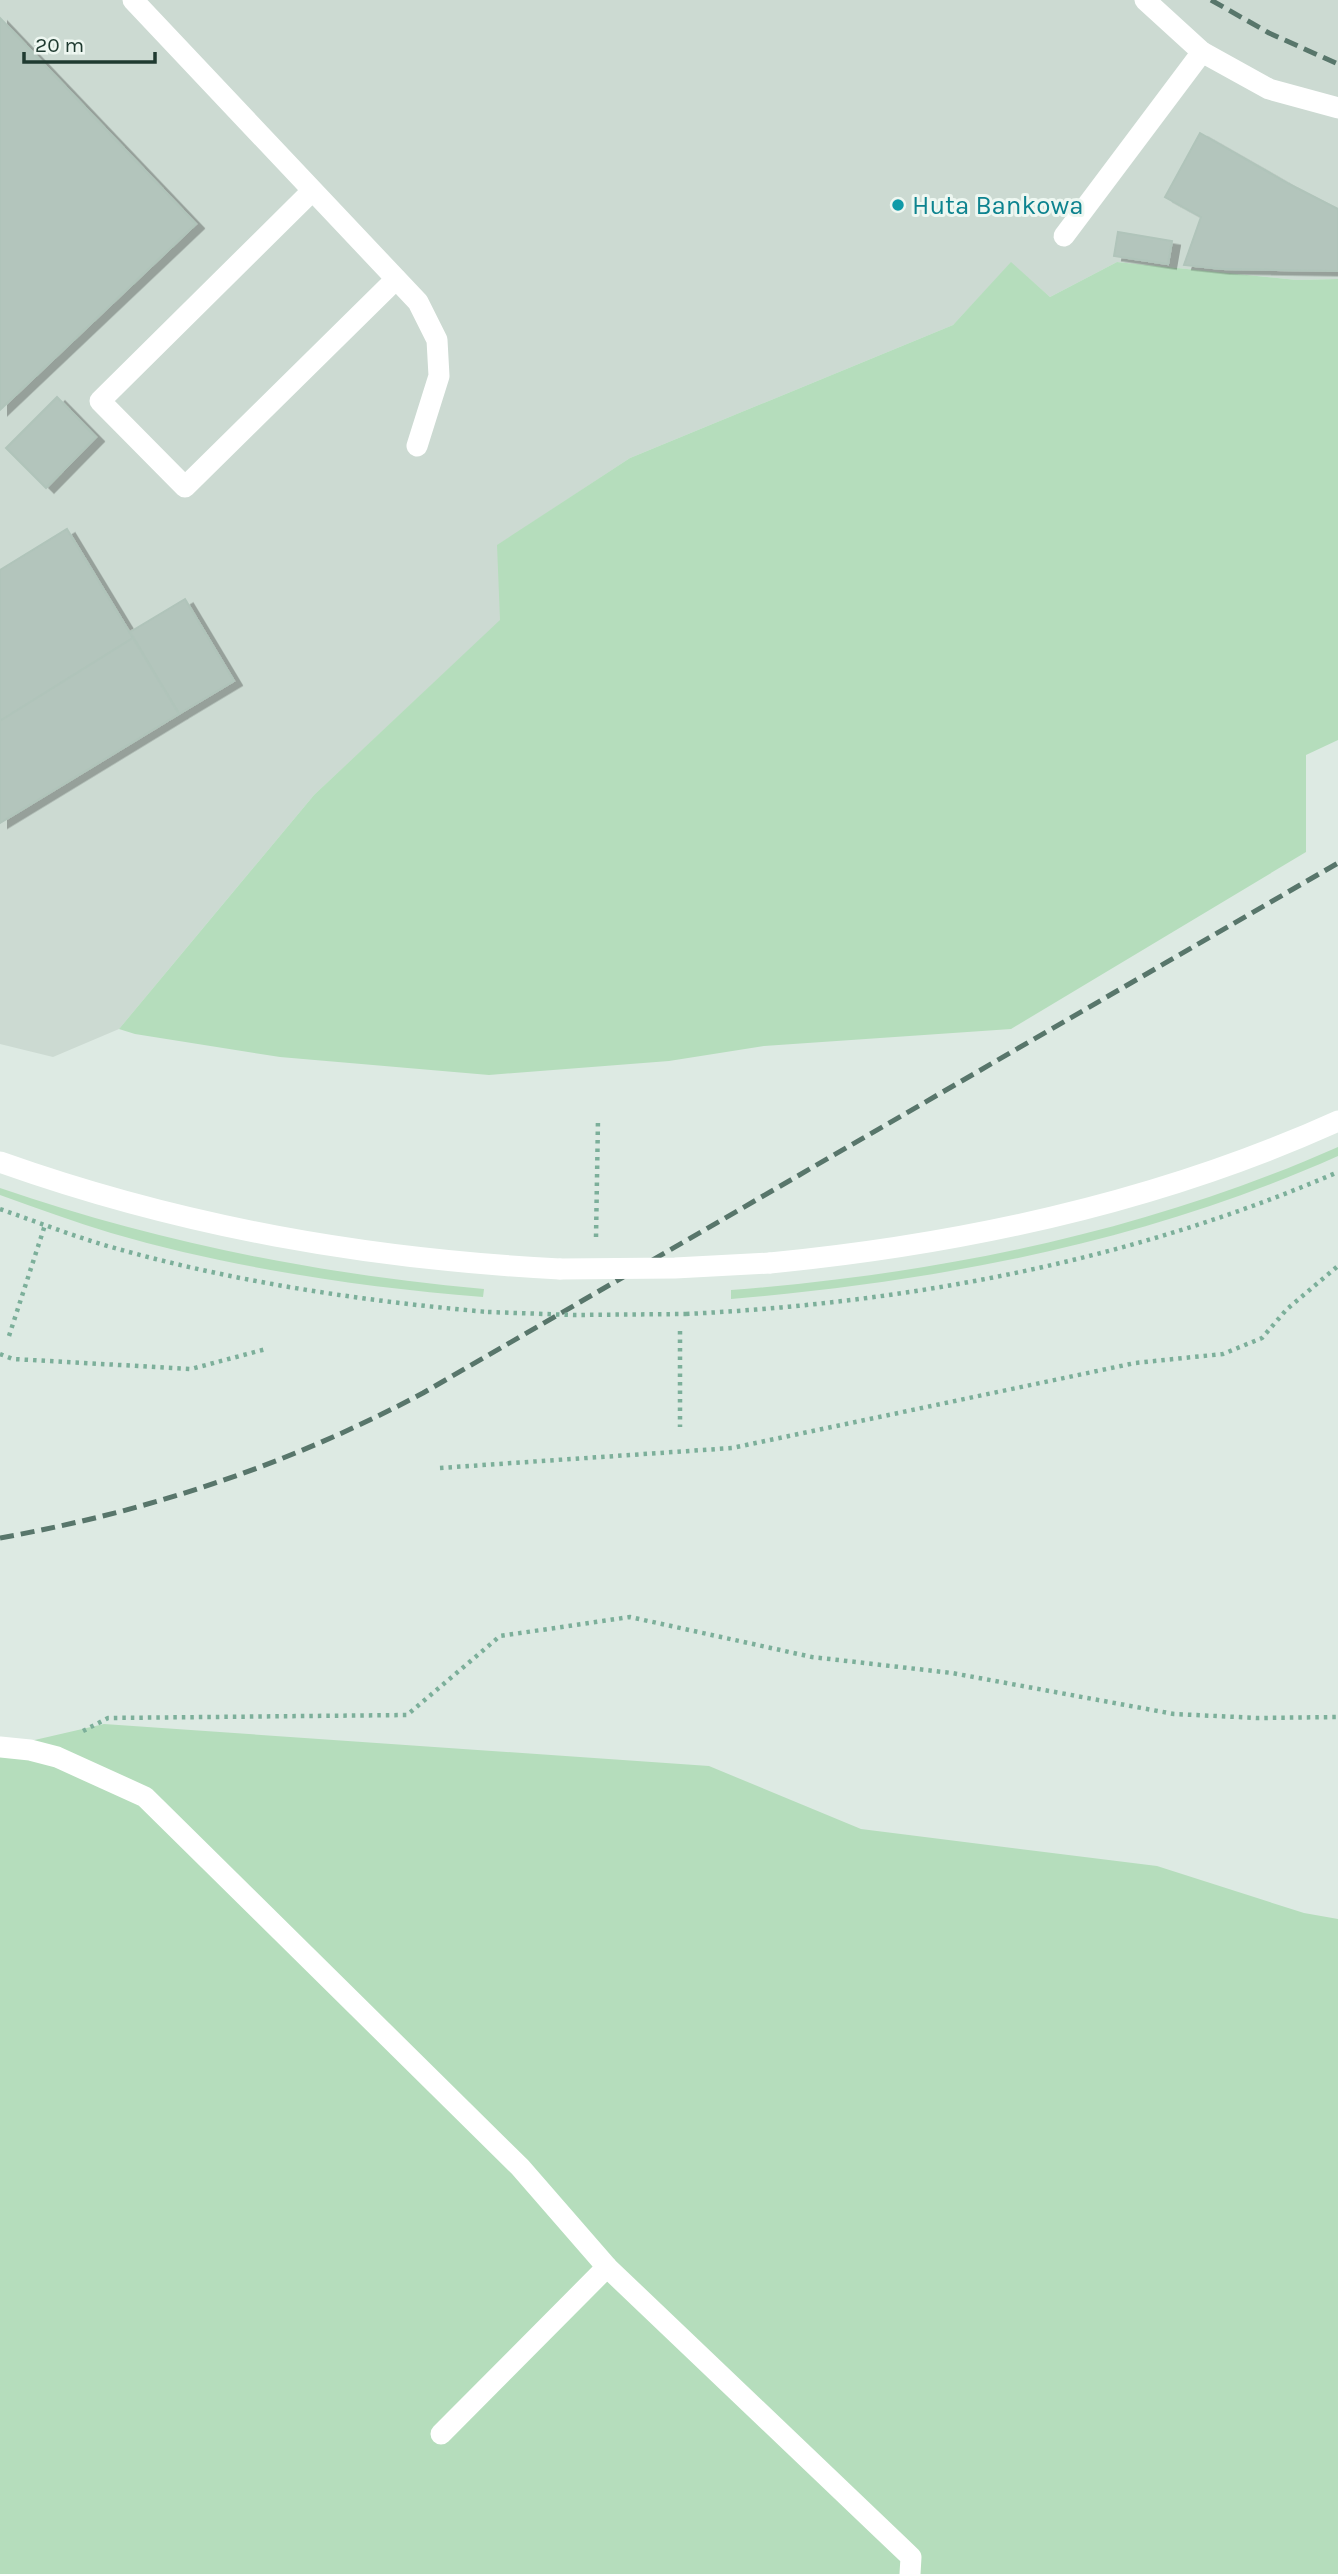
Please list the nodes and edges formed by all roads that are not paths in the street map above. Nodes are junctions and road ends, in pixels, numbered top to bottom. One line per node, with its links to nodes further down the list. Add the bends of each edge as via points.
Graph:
1 (134, 0): 5 (street)
2 (1145, 0): 3 (street)
3 (1202, 52): 4 (street, via 1269,89); 6 (street)
4 (1338, 107)
5 (312, 191): 7 (street); 7 (street, via 100,401 185,487)
6 (1064, 236)
7 (396, 279): 8 (street, via 418,302 437,340 439,376)
8 (416, 446)
9 (1338, 1121): 10 (street, bridge, via 1168,1186 1074,1212 916,1245 688,1268 560,1269 403,1257 248,1232 104,1197)
10 (0, 1162)
11 (0, 1747): 12 (street, via 57,1757 145,1797 520,2166)
12 (607, 2267): 13 (street); 14 (street, via 911,2557)
13 (441, 2434)
14 (910, 2574)

